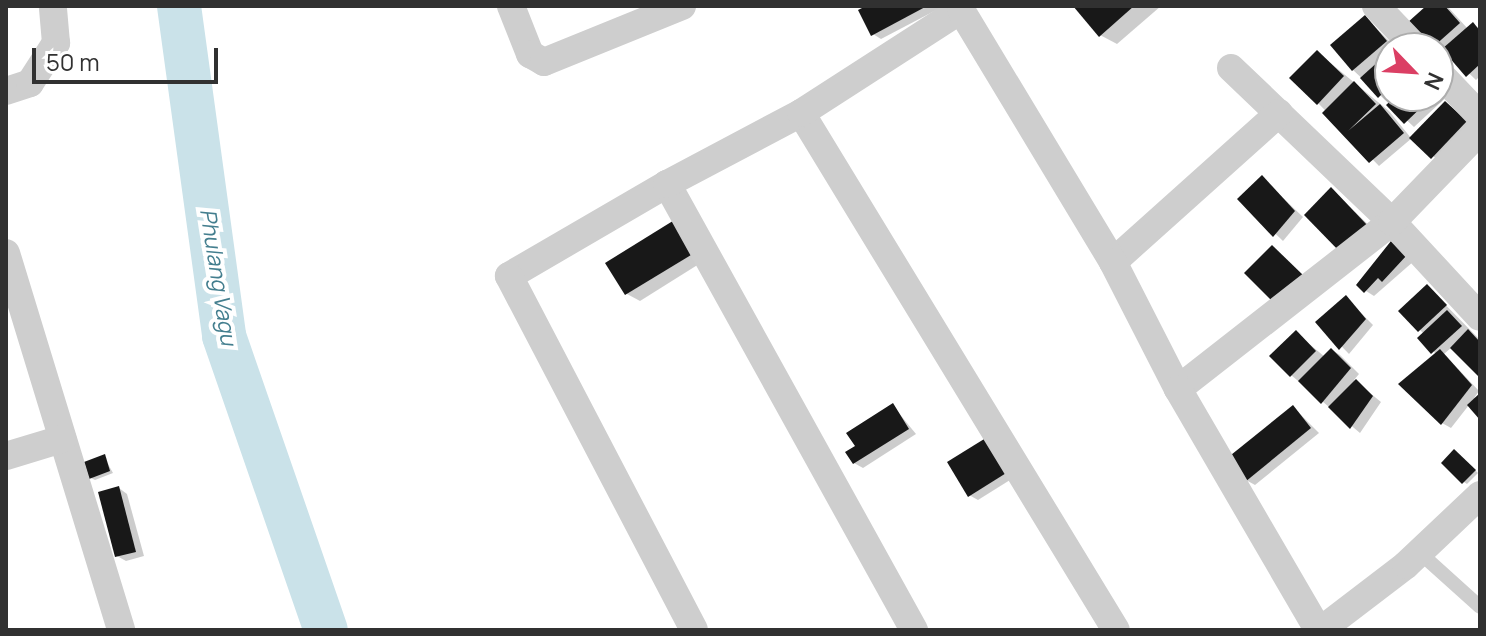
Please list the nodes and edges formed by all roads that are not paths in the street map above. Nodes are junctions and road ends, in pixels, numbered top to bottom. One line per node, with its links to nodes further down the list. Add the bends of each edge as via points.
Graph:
1 (53, 6): 9 (street, via 56,43 30,83)
2 (511, 6): 3 (street, via 530,54 544,62)
3 (681, 6)
4 (1376, 6): 6 (street)
5 (962, 7): 10 (street); 17 (street)
6 (1401, 32)
7 (1231, 68): 11 (street)
8 (1454, 89): 12 (street)
9 (6, 91)
10 (801, 113): 14 (street); 28 (street)
11 (1279, 113): 15 (street); 17 (street)
12 (1480, 116)
13 (1480, 131): 15 (street)
14 (667, 184): 26 (street, via 509,276); 27 (street)
15 (1392, 222): 18 (street); 19 (street)
16 (6, 253): 20 (street)
17 (1113, 262): 19 (street)
18 (1480, 317)
19 (1178, 389): 29 (street)
20 (62, 439): 21 (street); 25 (street)
21 (6, 456)
22 (1480, 495): 23 (street)
23 (1419, 552): 24 (lane); 29 (street)
24 (1480, 607)
25 (121, 630)
26 (694, 630)
27 (914, 630)
28 (1116, 630)
29 (1320, 630)

